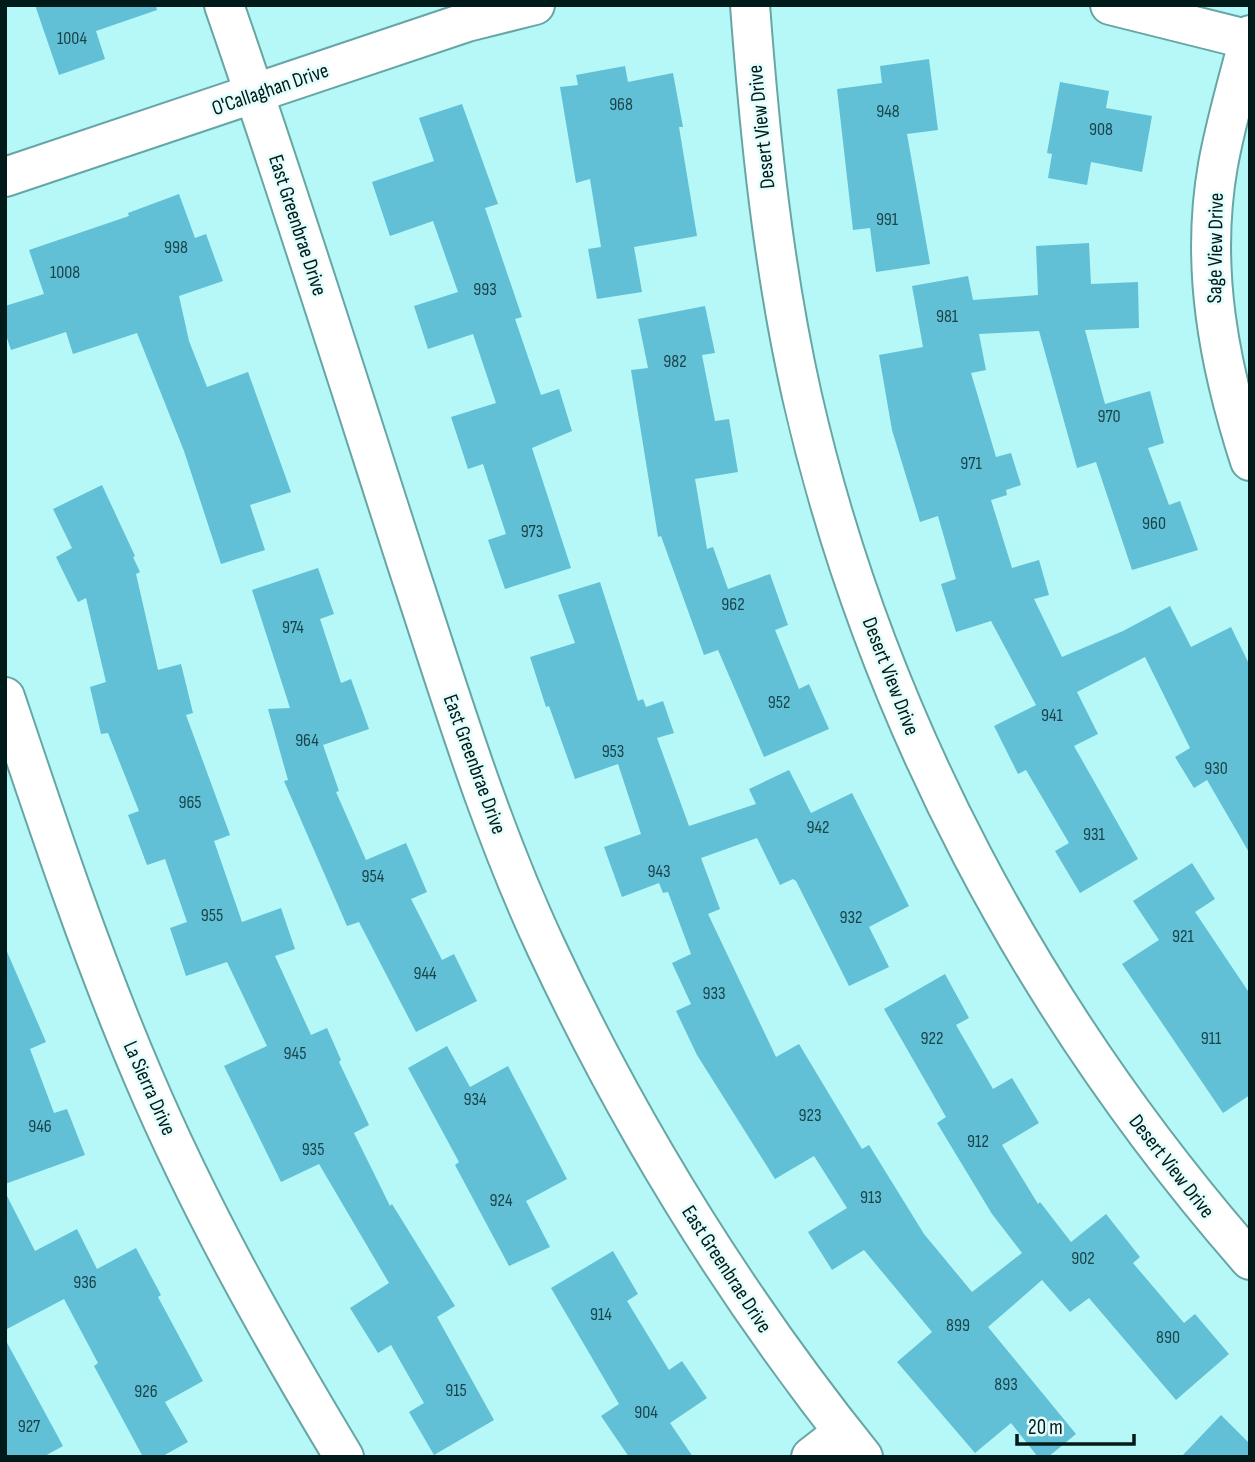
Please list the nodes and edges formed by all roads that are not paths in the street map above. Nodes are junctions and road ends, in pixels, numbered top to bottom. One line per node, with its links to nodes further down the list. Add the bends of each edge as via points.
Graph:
1 (224, 5): 6 (street, East Greenbrae Drive)
2 (535, 5): 6 (street, O'Callaghan Drive, via 467,22)
3 (750, 5): 10 (street, Desert View Drive, via 775,256 802,397 837,528 881,656 937,788 992,896 1056,1004 1129,1111)
4 (1110, 5): 5 (street)
5 (1249, 38): 8 (street, Sage View Drive, via 1218,166 1211,246 1215,324 1227,391)
6 (255, 95): 7 (street, O'Callaghan Drive); 11 (street, East Greenbrae Drive, via 480,787 545,945 616,1086 690,1214 775,1341)
7 (5, 177)
8 (1250, 461)
9 (5, 697): 12 (street, La Sierra Drive, via 77,913 143,1078 223,1245)
10 (1250, 1259)
11 (853, 1444): 13 (street)
12 (344, 1457)
13 (811, 1457)

